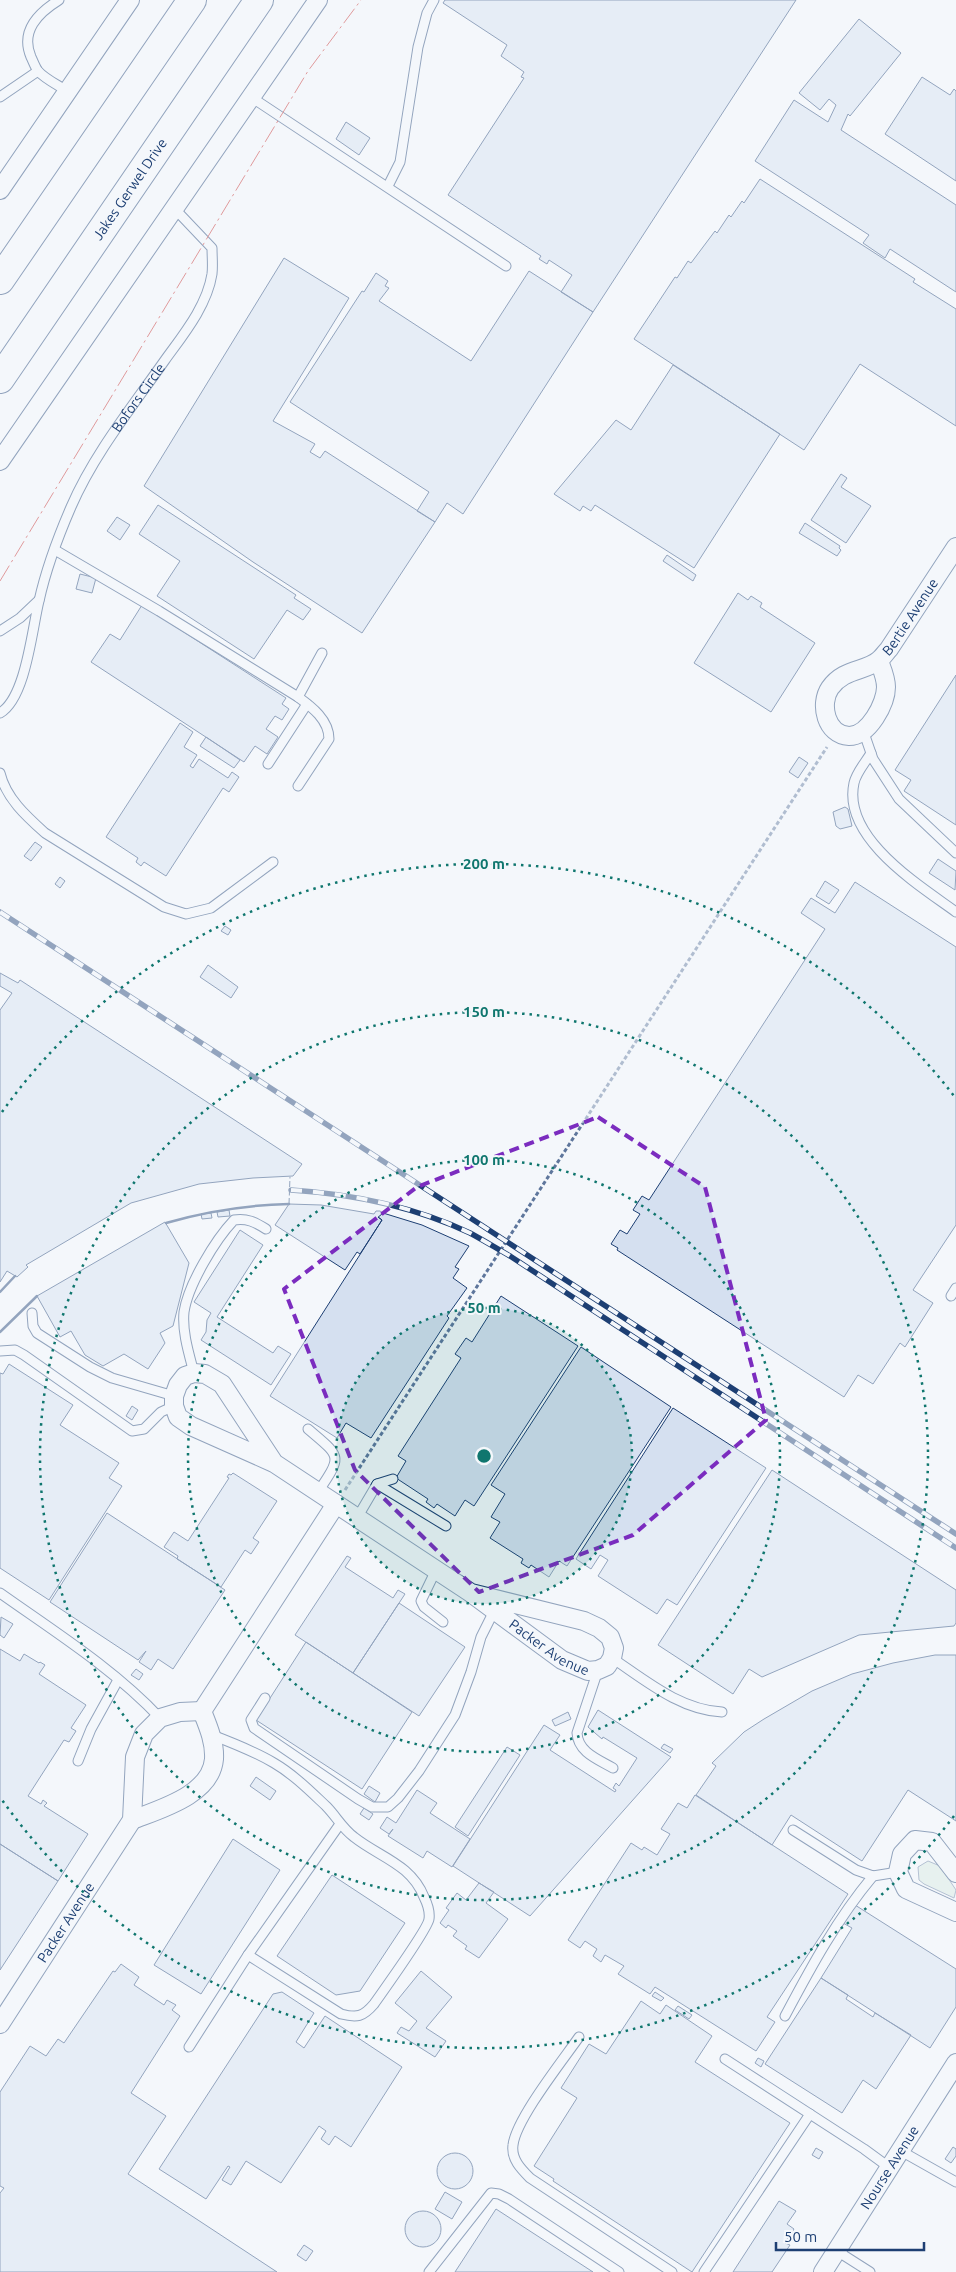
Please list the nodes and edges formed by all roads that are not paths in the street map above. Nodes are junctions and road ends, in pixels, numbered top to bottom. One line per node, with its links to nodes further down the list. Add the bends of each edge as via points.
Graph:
1 (59, 0): 7 (lane, via 31,24 27,37 28,51)
2 (130, 0): 8 (street)
3 (192, 0): 15 (highway)
4 (259, 0): 16 (highway, Jakes Gerwel Drive)
5 (318, 0): 10 (street)
6 (434, 0): 11 (lane, via 418,47 402,154)
7 (38, 71): 8 (lane); 9 (lane)
8 (67, 91): 12 (street)
9 (0, 97)
10 (251, 97): 11 (lane); 13 (street)
11 (388, 186): 14 (lane)
12 (0, 190)
13 (174, 208): 17 (street); 19 (lane, Bofors Circle, via 212,248 212,274 206,294 186,330 92,467 71,507)
14 (506, 266)
15 (0, 280)
16 (0, 379)
17 (0, 461)
18 (956, 547): 23 (street, Bertie Avenue)
19 (55, 550): 20 (lane, Bofors Circle); 24 (lane)
20 (39, 600): 21 (lane, Bofors Circle); 26 (lane, Bofors Circle, via 24,672 10,703)
21 (0, 631)
22 (322, 653): 24 (lane)
23 (879, 661): 27 (street, via 885,694 870,724); 27 (street, via 846,674 830,688 825,700 824,713 837,732 848,736)
24 (298, 697): 25 (lane)
25 (307, 704): 29 (lane); 31 (lane, via 322,720 329,739)
26 (0, 713)
27 (863, 730): 28 (lane)
28 (871, 753): 32 (lane, via 899,799); 34 (lane, via 854,782 854,811 884,856)
29 (268, 764)
30 (0, 772): 33 (lane, via 8,793 45,833 164,907 186,914 211,908)
31 (298, 786)
32 (956, 853)
33 (273, 862)
34 (956, 912)
35 (266, 1229): 38 (lane, via 254,1222 234,1220 202,1268 184,1312)
36 (32, 1313): 39 (lane, via 37,1333 90,1367)
37 (0, 1351): 39 (lane, via 15,1350 24,1355 132,1431 144,1429)
38 (194, 1373): 39 (street, via 185,1376); 41 (street, Packer Avenue, via 213,1377 222,1384)
39 (174, 1401): 41 (street, Packer Avenue, via 178,1417 191,1426)
40 (308, 1429): 44 (lane, via 334,1451 336,1460)
41 (274, 1463): 44 (street, Packer Avenue)
42 (393, 1479): 43 (lane)
43 (376, 1484): 46 (lane); 47 (lane)
44 (318, 1492): 45 (street, Packer Avenue)
45 (336, 1504): 46 (street, Packer Avenue); 57 (street)
46 (357, 1518): 48 (street, Packer Avenue)
47 (446, 1526)
48 (436, 1570): 50 (street, Packer Avenue); 52 (lane, via 422,1601 424,1607)
49 (0, 1593): 55 (lane)
50 (471, 1593): 51 (street, Packer Avenue); 53 (street, Packer Avenue, via 584,1621 610,1637 614,1648)
51 (494, 1610): 54 (street, Packer Avenue, via 562,1660 588,1671); 56 (lane, via 481,1637 455,1715 419,1771 388,1808 372,1807 358,1799 254,1728 251,1720)
52 (443, 1622)
53 (612, 1658): 54 (street, Packer Avenue); 58 (lane, via 659,1691 708,1712)
54 (598, 1670): 62 (lane, via 577,1733 577,1743)
55 (118, 1680): 59 (lane); 61 (lane, via 91,1729)
56 (264, 1698)
57 (202, 1710): 59 (street); 60 (street)
58 (722, 1712)
59 (160, 1718): 63 (street, via 144,1734 135,1757)
60 (212, 1735): 63 (street, via 214,1759 209,1775 195,1791); 64 (lane, via 275,1763 329,1809)
61 (78, 1761)
62 (613, 1768)
63 (132, 1820): 72 (street, Packer Avenue)
64 (340, 1824): 70 (lane); 70 (lane, via 354,1838 406,1870 420,1886 427,1904 429,1920 374,2004 356,2018 341,2014)
65 (793, 1830): 68 (lane, via 856,1870)
66 (898, 1872): 67 (street, via 902,1854 915,1840 932,1842); 68 (lane); 69 (street, via 906,1889)
67 (956, 1873)
68 (873, 1876): 71 (lane, via 854,1899 817,1957)
69 (956, 1912)
70 (248, 1955): 74 (lane)
71 (785, 2016)
72 (0, 2024)
73 (579, 2037): 84 (lane, via 522,2121 513,2145 515,2157 519,2167 530,2178)
74 (189, 2047)
75 (725, 2059): 77 (lane)
76 (956, 2063): 78 (street, Nourse Avenue)
77 (810, 2114): 79 (lane); 85 (lane)
78 (901, 2151): 79 (street, Nourse Avenue); 80 (lane)
79 (890, 2168): 81 (street, Nourse Avenue)
80 (956, 2182)
81 (837, 2251): 86 (street, Nourse Avenue); 87 (lane)
82 (429, 2272): 83 (lane, via 490,2193 509,2199)
83 (619, 2272)
84 (672, 2272)
85 (704, 2272)
86 (823, 2272)
87 (870, 2272)

